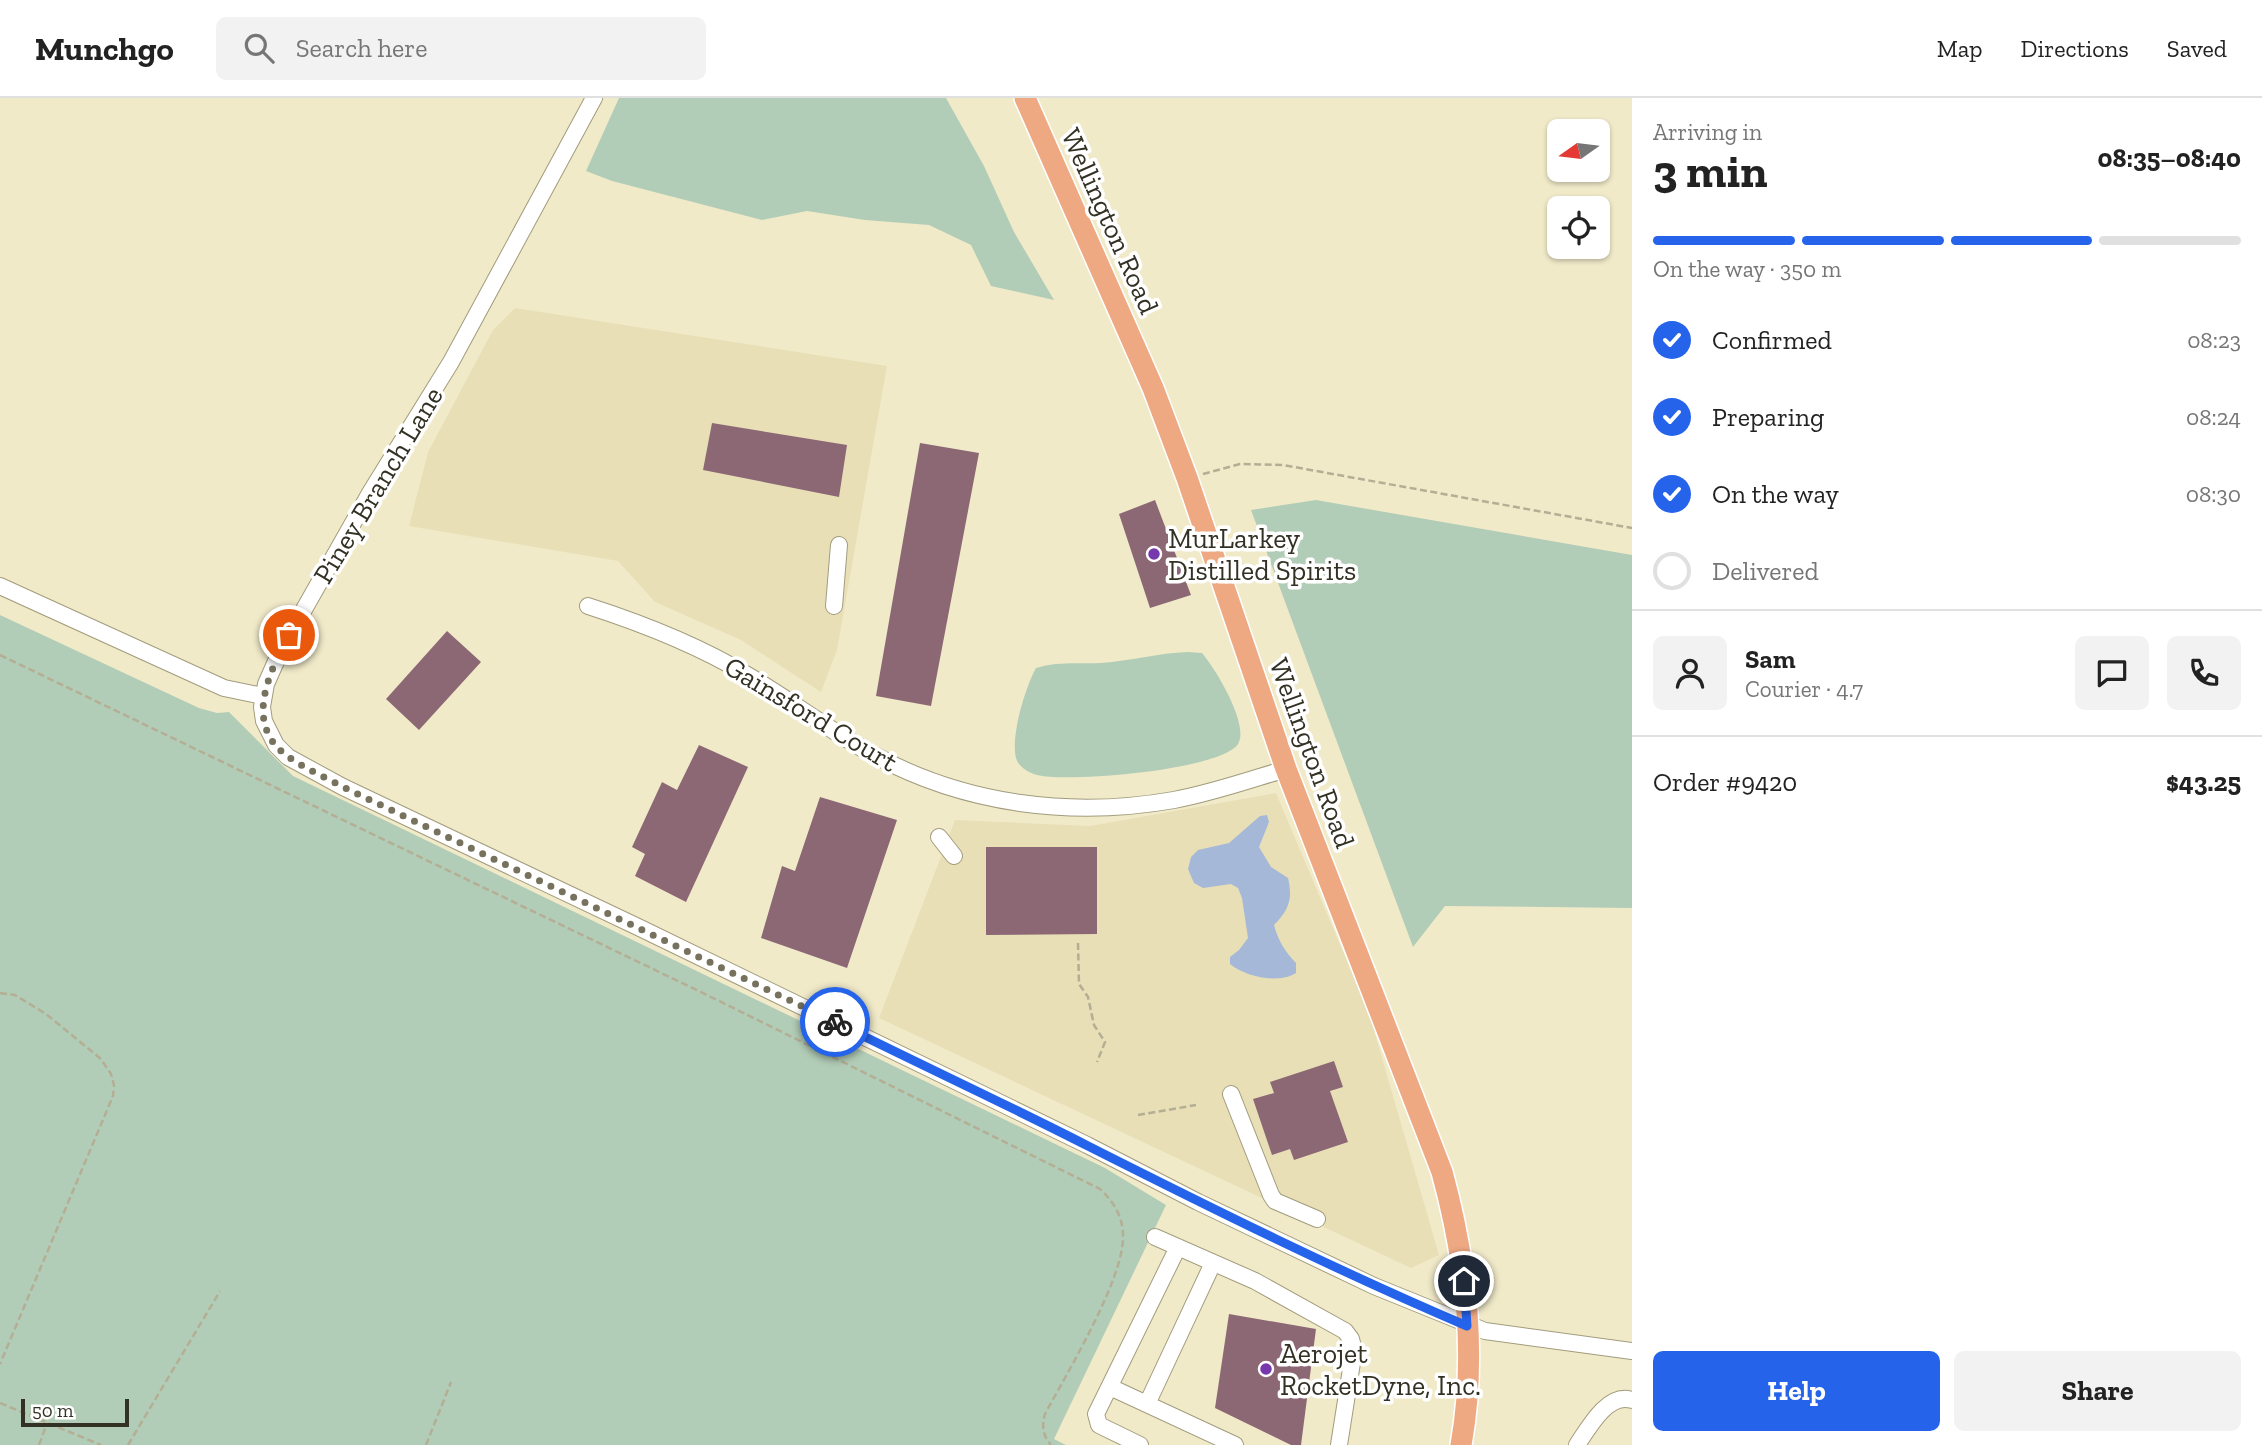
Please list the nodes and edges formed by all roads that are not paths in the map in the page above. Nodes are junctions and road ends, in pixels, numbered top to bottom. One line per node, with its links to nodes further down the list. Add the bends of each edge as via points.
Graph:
1 (594, 98): 7 (street, Piney Branch Lane, via 451,362 298,619)
2 (1025, 98): 8 (main road, Wellington Road, via 1148,376)
3 (839, 545): 6 (street)
4 (0, 586): 7 (street, via 224,688)
5 (588, 606): 8 (street, Gainsford Court, via 716,657 877,757 981,797 1037,806 1133,806 1215,790)
6 (834, 606)
7 (263, 696): 16 (street, Piney Branch Lane, via 264,722 275,745 343,787 1198,1202)
8 (1286, 769): 16 (main road, Wellington Road, via 1442,1172 1457,1235)
9 (939, 837): 10 (street)
10 (954, 856)
11 (1231, 1094): 12 (street, via 1275,1201)
12 (1317, 1219)
13 (1155, 1237): 14 (street)
14 (1178, 1247): 15 (street); 18 (street)
15 (1213, 1263): 20 (street); 24 (street, via 1339,1326 1351,1339 1354,1350)
16 (1467, 1326): 17 (street, Piney Branch Lane, via 1500,1335); 25 (main road, Wellington Road, via 1468,1380)
17 (1632, 1351)
18 (1110, 1387): 20 (street); 22 (street, via 1096,1414 1099,1425)
19 (1632, 1400): 21 (street, via 1612,1402)
20 (1147, 1404): 23 (street)
21 (1578, 1444)
22 (1140, 1445)
23 (1235, 1445)
24 (1339, 1445)
25 (1461, 1445)

